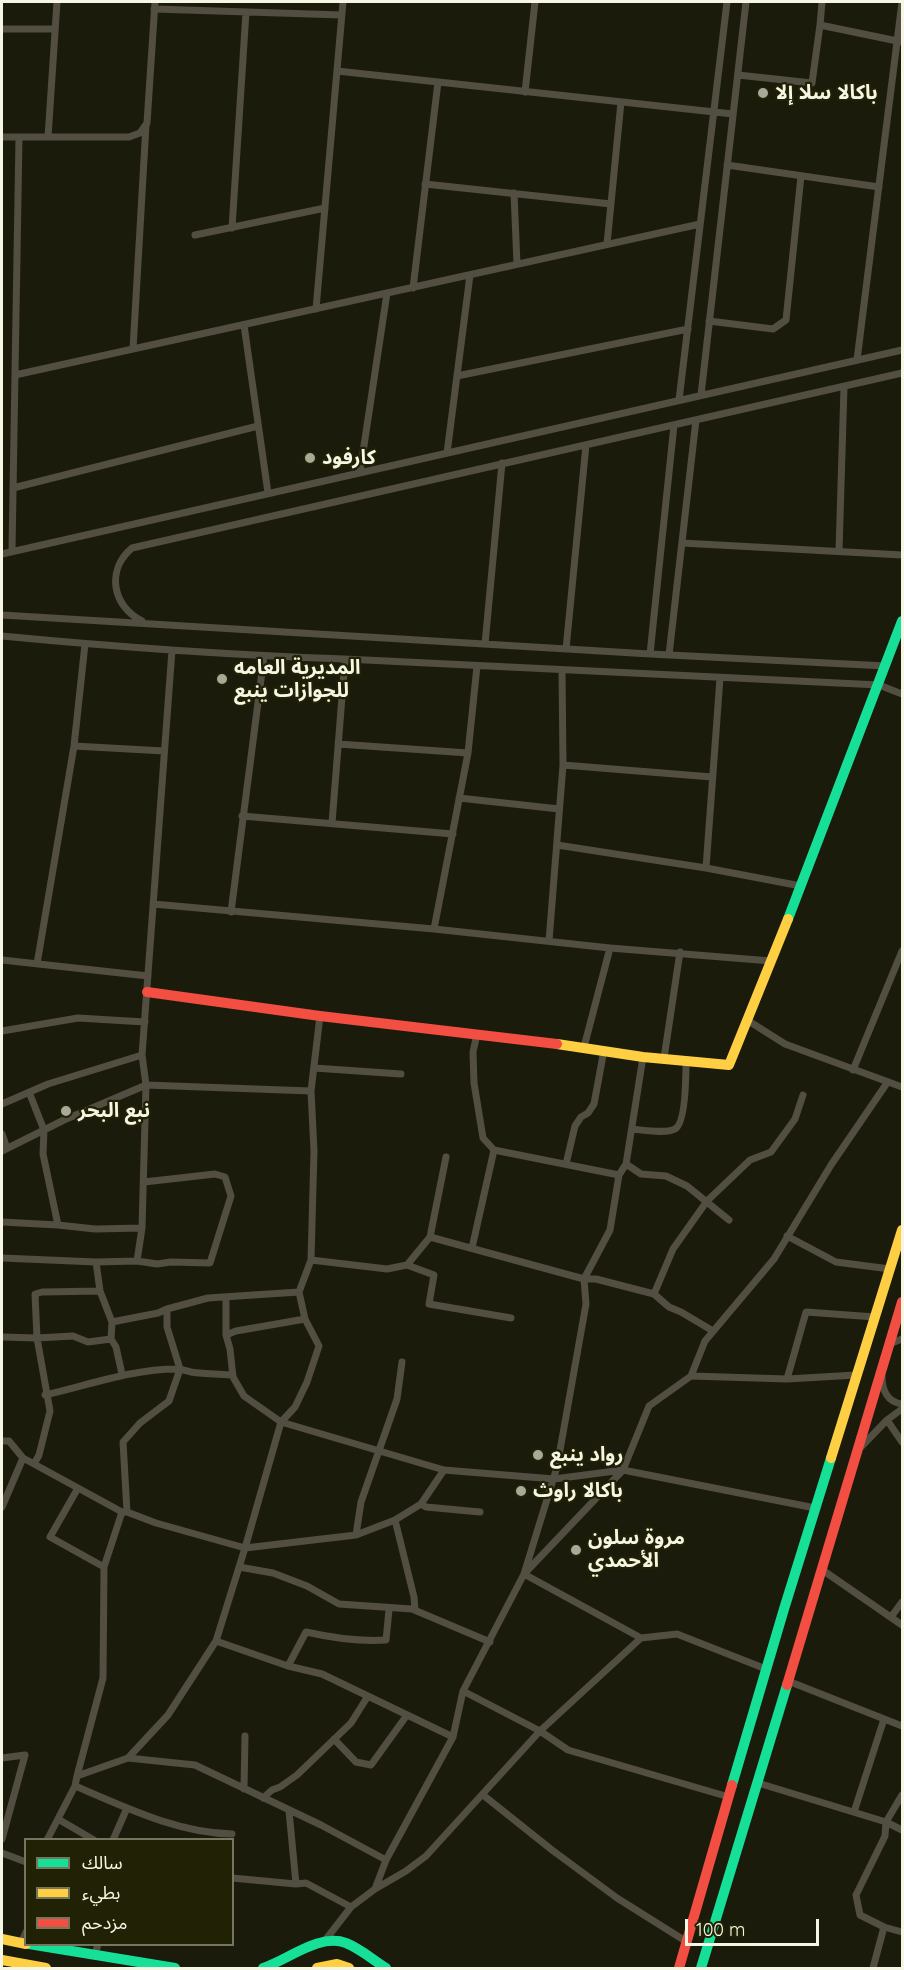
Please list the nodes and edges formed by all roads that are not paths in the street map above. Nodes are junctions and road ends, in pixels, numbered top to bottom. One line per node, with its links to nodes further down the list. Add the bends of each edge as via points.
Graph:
1 (57, 2): 13 (street)
2 (343, 2): 10 (street)
3 (535, 2): 18 (street)
4 (727, 2): 20 (street)
5 (746, 2): 16 (street)
6 (822, 2): 11 (street)
7 (903, 2): 14 (street)
8 (154, 5): 9 (street); 22 (street)
9 (246, 12): 10 (street); 34 (street)
10 (342, 15): 15 (street)
11 (820, 25): 14 (street); 16 (street, via 812,83)
12 (2, 29): 13 (street)
13 (55, 29): 25 (street)
14 (900, 42): 29 (street)
15 (337, 71): 17 (street); 32 (street)
16 (738, 75): 21 (street)
17 (438, 82): 18 (street); 28 (street)
18 (525, 92): 19 (street)
19 (621, 102): 20 (street); 31 (street)
20 (714, 112): 21 (street); 33 (street)
21 (733, 114): 26 (street)
22 (147, 123): 25 (street, via 135,136); 45 (street)
23 (2, 137): 24 (street)
24 (19, 137): 25 (street); 49 (street)
25 (48, 137)
26 (727, 165): 27 (street); 42 (street)
27 (801, 176): 29 (street); 42 (street, via 786,320 773,328)
28 (425, 184): 30 (street); 39 (street)
29 (879, 187): 47 (street)
30 (514, 193): 31 (street); 37 (street)
31 (611, 204): 36 (street)
32 (325, 208): 34 (street); 41 (street)
33 (700, 224): 36 (street); 44 (street)
34 (232, 228): 35 (street)
35 (195, 235)
36 (607, 244): 37 (street)
37 (517, 264): 38 (street)
38 (470, 275): 39 (street); 50 (street)
39 (413, 288): 40 (street)
40 (387, 293): 41 (street); 60 (street)
41 (315, 309): 43 (street)
42 (709, 321): 52 (street)
43 (244, 325): 45 (street); 56 (street)
44 (688, 329): 50 (street); 53 (street)
45 (133, 349): 49 (street)
46 (903, 350): 47 (street)
47 (857, 360): 52 (street)
48 (903, 373): 51 (street)
49 (15, 375): 61 (street)
50 (457, 376): 58 (street)
51 (844, 387): 54 (street); 65 (street)
52 (700, 395): 53 (street)
53 (679, 400): 58 (street)
54 (696, 420): 55 (street); 63 (street)
55 (675, 425): 57 (street); 76 (street)
56 (258, 426): 61 (street); 62 (street)
57 (586, 445): 59 (street); 74 (street)
58 (447, 453): 60 (street)
59 (502, 463): 70 (street, via 132,549 117,566 118,596 132,616); 73 (street)
60 (360, 472): 62 (street)
61 (13, 488): 64 (street)
62 (268, 493): 64 (street)
63 (682, 543): 65 (street); 77 (street)
64 (12, 551): 66 (street)
65 (839, 551): 67 (street)
66 (2, 554)
67 (903, 555)
68 (2, 615): 70 (street)
69 (903, 621): 81 (street)
70 (147, 623): 73 (street)
71 (2, 636): 72 (street)
72 (86, 644): 75 (street); 87 (street)
73 (484, 644): 74 (street)
74 (566, 649): 76 (street)
75 (172, 650): 78 (street); 88 (street)
76 (650, 654): 77 (street)
77 (669, 655): 81 (street)
78 (264, 656): 79 (street); 94 (street)
79 (345, 659): 80 (street); 86 (street)
80 (477, 666): 82 (street); 89 (street)
81 (886, 666): 84 (street)
82 (562, 670): 83 (street); 90 (street)
83 (720, 678): 84 (street); 91 (street)
84 (879, 685): 85 (street); 99 (street)
85 (903, 694)
86 (338, 744): 89 (street); 95 (street)
87 (74, 746): 88 (street); 109 (street)
88 (164, 751): 100 (street)
89 (468, 753): 92 (street)
90 (563, 765): 91 (street); 93 (street)
91 (712, 777): 98 (street)
92 (459, 798): 93 (street); 96 (street)
93 (560, 809): 97 (street)
94 (242, 816): 95 (street); 101 (street)
95 (332, 823): 96 (street)
96 (453, 834): 102 (street)
97 (557, 845): 98 (street); 103 (street)
98 (705, 868): 99 (street)
99 (801, 886): 108 (street)
100 (153, 904): 101 (street); 110 (street)
101 (231, 912): 102 (street)
102 (434, 929): 103 (street)
103 (549, 941): 104 (street)
104 (610, 948): 106 (street); 117 (street)
105 (903, 951): 124 (street)
106 (680, 952): 108 (street); 121 (street)
107 (2, 960): 109 (street)
108 (771, 961): 113 (street)
109 (37, 964): 110 (street)
110 (148, 976): 111 (street)
111 (147, 992): 112 (street); 114 (street)
112 (320, 1016): 116 (street); 123 (street)
113 (747, 1020): 122 (street, via 729,1065); 124 (street, via 785,1044)
114 (145, 1022): 115 (street, via 78,1018); 119 (street)
115 (2, 1031)
116 (477, 1034): 117 (street); 137 (street, via 474,1083 483,1138)
117 (585, 1047): 118 (street)
118 (604, 1050): 120 (street); 139 (street, via 594,1104 574,1126)
119 (142, 1055): 127 (street); 130 (street)
120 (643, 1057): 121 (street); 133 (street)
121 (664, 1058): 122 (street)
122 (686, 1060): 133 (street, via 679,1125 668,1131)
123 (314, 1068): 125 (street); 129 (street)
124 (853, 1070): 126 (street)
125 (401, 1074)
126 (887, 1083): 128 (street); 150 (street)
127 (146, 1086): 129 (street); 134 (street); 142 (street)
128 (903, 1087)
129 (311, 1091): 153 (street)
130 (29, 1092): 132 (street); 134 (street)
131 (802, 1095): 143 (street, via 795,1119 771,1152 750,1160)
132 (2, 1104)
133 (632, 1129): 140 (street)
134 (44, 1130): 136 (street); 146 (street, via 43,1154)
135 (2, 1134): 136 (street)
136 (4, 1150)
137 (494, 1150): 139 (street); 151 (street)
138 (446, 1157): 149 (street)
139 (566, 1164): 141 (street)
140 (626, 1164): 141 (street); 143 (street, via 641,1174 666,1176)
141 (619, 1175): 158 (street, via 610,1230)
142 (144, 1182): 147 (street); 154 (street, via 215,1174 225,1177 231,1196 210,1263)
143 (707, 1201): 144 (street); 161 (street, via 673,1249)
144 (729, 1220)
145 (2, 1222): 146 (street)
146 (58, 1225): 147 (street)
147 (142, 1228): 154 (street)
148 (903, 1230): 157 (street)
149 (430, 1236): 151 (street); 156 (street)
150 (787, 1236): 157 (street, via 836,1262); 169 (street, via 774,1259)
151 (472, 1248): 158 (street)
152 (2, 1258): 155 (street)
153 (311, 1260): 156 (street, via 387,1269); 160 (street)
154 (137, 1261): 155 (street)
155 (96, 1262): 159 (street)
156 (407, 1264): 166 (street, via 434,1275 429,1304)
157 (890, 1269): 165 (street)
158 (584, 1279): 161 (street); 197 (street, via 586,1304)
159 (100, 1291): 168 (street); 172 (street, via 35,1294)
160 (299, 1292): 162 (street); 167 (street)
161 (654, 1294): 169 (street, via 669,1307)
162 (226, 1298): 164 (street, via 208,1298); 170 (street)
163 (903, 1302): 175 (street)
164 (167, 1309): 168 (street); 178 (street, via 167,1327)
165 (875, 1317): 181 (street); 183 (street, via 806,1312)
166 (511, 1318)
167 (305, 1319): 170 (street); 188 (street, via 320,1346 295,1407)
168 (112, 1322): 173 (street)
169 (714, 1331): 182 (street, via 705,1341)
170 (226, 1335): 180 (street)
171 (2, 1337): 172 (street)
172 (37, 1338): 173 (street, via 73,1336 88,1342); 184 (street)
173 (111, 1339): 179 (street)
174 (903, 1339): 175 (street)
175 (889, 1344): 177 (street)
176 (402, 1362): 191 (street, via 397,1399)
177 (882, 1368): 185 (street, via 886,1396); 192 (street)
178 (180, 1369): 179 (street); 180 (street); 202 (street, via 169,1401 123,1442)
179 (122, 1374): 184 (street)
180 (233, 1375): 188 (street, via 244,1396)
181 (856, 1375): 183 (street); 201 (street)
182 (691, 1376): 183 (street); 196 (street, via 649,1406)
183 (787, 1379)
184 (45, 1395): 194 (street, via 50,1411)
185 (903, 1404)
186 (903, 1409): 187 (street)
187 (886, 1420): 190 (street); 192 (street)
188 (281, 1422): 191 (street); 206 (street)
189 (2, 1441): 193 (street, via 9,1441)
190 (903, 1442)
191 (379, 1452): 195 (street); 205 (street, via 362,1502)
192 (855, 1454): 209 (street)
193 (23, 1458): 194 (street); 200 (street)
194 (34, 1464): 198 (street)
195 (444, 1470): 197 (street); 199 (street)
196 (623, 1470): 197 (street); 201 (street); 210 (street)
197 (554, 1479): 210 (street)
198 (78, 1488): 202 (street); 207 (street, via 50,1537)
199 (421, 1504): 203 (street); 204 (street)
200 (2, 1506)
201 (815, 1508): 220 (street)
202 (124, 1512): 206 (street); 207 (street)
203 (480, 1512)
204 (395, 1520): 205 (street); 213 (street)
205 (356, 1535): 206 (street)
206 (245, 1548): 208 (street)
207 (104, 1567): 233 (street, via 103,1678)
208 (239, 1567): 213 (street, via 273,1573 307,1586 339,1605); 217 (street)
209 (821, 1569): 214 (street); 221 (street)
210 (524, 1574): 216 (street); 218 (street)
211 (903, 1602): 214 (street)
212 (389, 1610): 219 (street, via 386,1640 362,1641 306,1632)
213 (414, 1610): 218 (street)
214 (891, 1617): 215 (street)
215 (903, 1625)
216 (641, 1638): 220 (street, via 677,1634); 227 (street)
217 (216, 1641): 219 (street); 232 (street, via 168,1714)
218 (490, 1642): 222 (street)
219 (288, 1666): 223 (street, via 322,1674)
220 (766, 1669): 239 (street)
221 (788, 1681): 225 (street); 234 (street)
222 (463, 1691): 227 (street); 229 (street)
223 (368, 1696): 224 (street); 230 (street, via 351,1723)
224 (407, 1715): 229 (street); 230 (street, via 371,1765 356,1762)
225 (884, 1719): 226 (street); 243 (street)
226 (903, 1726)
227 (540, 1731): 237 (street); 239 (street, via 568,1750)
228 (245, 1736): 236 (street)
229 (453, 1737): 254 (street)
230 (334, 1739): 240 (street, via 297,1775)
231 (2, 1758): 252 (street, via 25,1755)
232 (128, 1758): 233 (street); 236 (street, via 195,1765)
233 (77, 1776): 235 (street)
234 (758, 1783): 243 (street); 276 (street)
235 (75, 1786): 241 (street); 244 (street)
236 (244, 1789): 240 (street)
237 (483, 1795): 258 (street, via 426,1856); 263 (street, via 616,1898)
238 (903, 1795): 245 (street)
239 (729, 1797): 263 (street)
240 (263, 1798): 242 (street)
241 (127, 1808): 248 (street); 251 (street)
242 (289, 1811): 254 (street); 257 (street)
243 (854, 1812): 245 (street)
244 (58, 1819): 249 (street); 250 (street)
245 (886, 1822): 246 (street); 260 (street, via 885,1836 856,1895 860,1915)
246 (903, 1830)
247 (232, 1834): 248 (street)
248 (211, 1837)
249 (48, 1838)
250 (92, 1838)
251 (113, 1838)
252 (2, 1839)
253 (2, 1853): 255 (street)
254 (386, 1860): 258 (street)
255 (24, 1861)
256 (234, 1878): 257 (street)
257 (296, 1884): 259 (street, via 306,1883)
258 (375, 1889): 259 (street)
259 (351, 1907): 264 (street)
260 (884, 1927): 261 (street); 277 (street)
261 (903, 1932)
262 (2, 1939): 265 (street)
263 (687, 1942): 275 (street)
264 (323, 1943): 271 (street); 274 (street, via 347,1944)
265 (24, 1944)
266 (49, 1946): 267 (street)
267 (96, 1950): 270 (street)
268 (2, 1960): 269 (street)
269 (46, 1968)
270 (175, 1968)
271 (263, 1968)
272 (317, 1968): 273 (street, via 332,1964)
273 (349, 1968)
274 (386, 1968)
275 (679, 1968)
276 (701, 1968)
277 (873, 1968)

